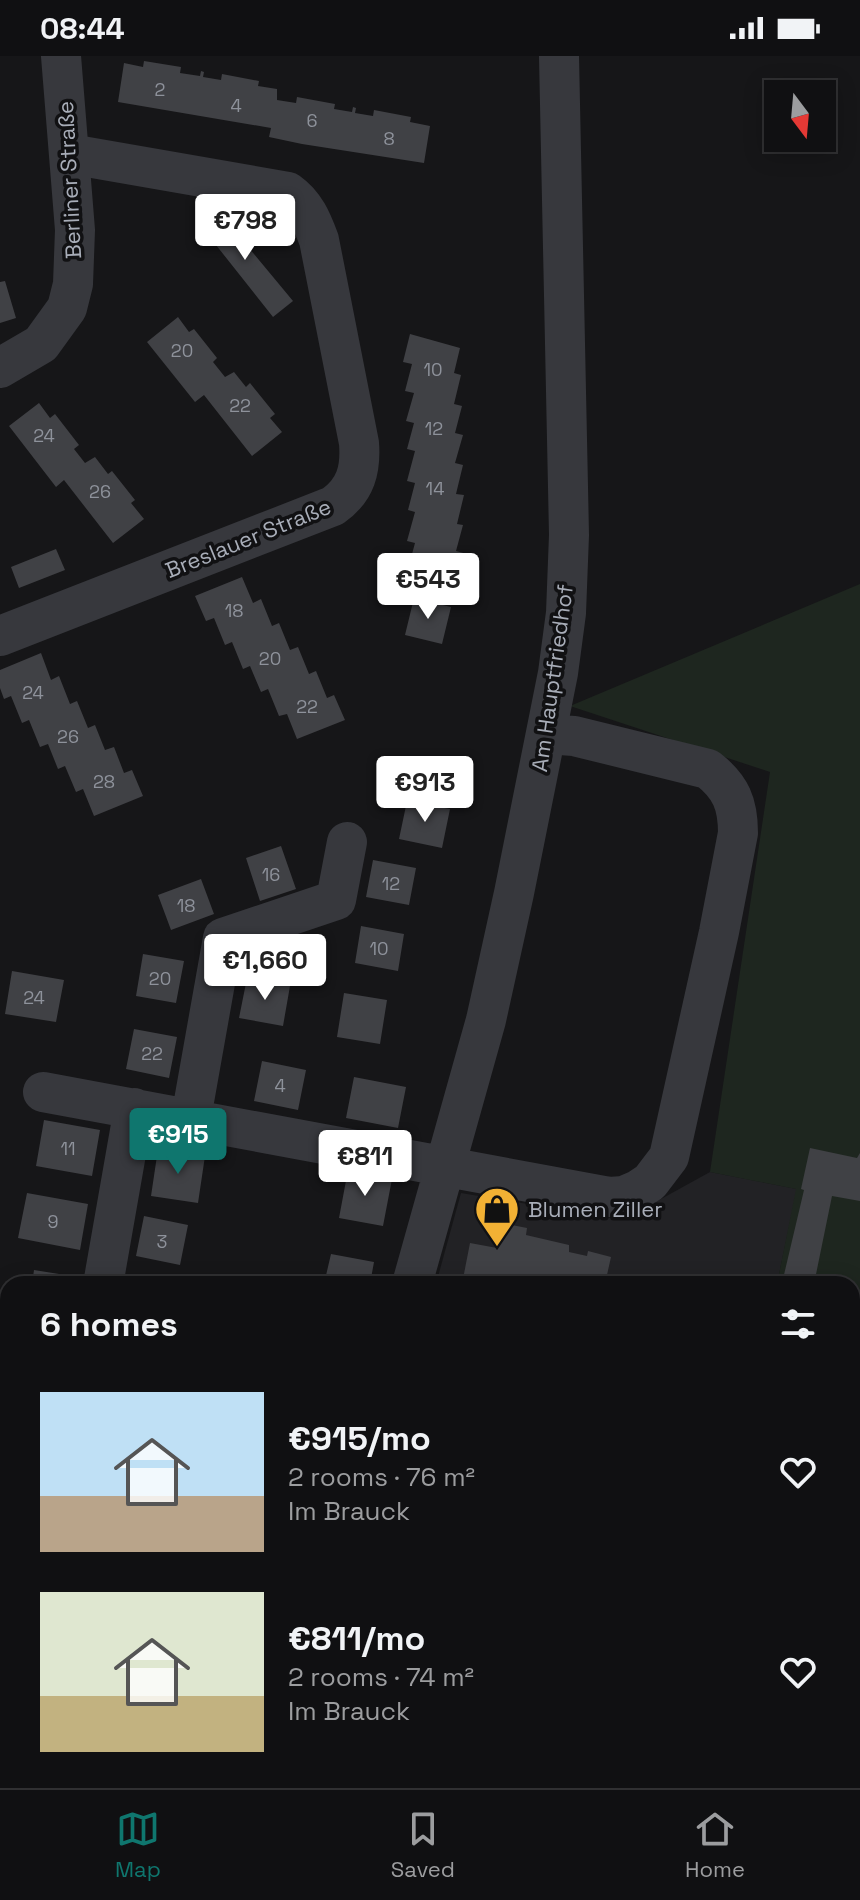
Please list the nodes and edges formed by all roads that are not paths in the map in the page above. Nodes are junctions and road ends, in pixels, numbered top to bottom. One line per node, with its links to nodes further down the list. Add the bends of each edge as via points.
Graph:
1 (61, 56): 3 (street, Berliner Straße)
2 (559, 56): 6 (street, Am Hauptfriedhof, via 569,535 566,613)
3 (70, 154): 4 (street, Berliner Straße, via 75,230 67,308 41,344); 5 (street, Breslauer Straße, via 288,192 298,199 319,240 361,462 351,490 333,506)
4 (0, 368)
5 (0, 636)
6 (546, 734): 11 (street, Am Hauptfriedhof, via 492,995); 11 (street, via 708,769 736,803 738,833 669,1157 638,1190 609,1197)
7 (347, 842): 10 (street, via 336,900 223,938)
8 (43, 1092): 9 (street)
9 (134, 1108): 10 (street); 12 (street)
10 (191, 1118): 11 (street)
11 (443, 1168): 13 (street, Am Hauptfriedhof)
12 (105, 1276)
13 (414, 1276)

